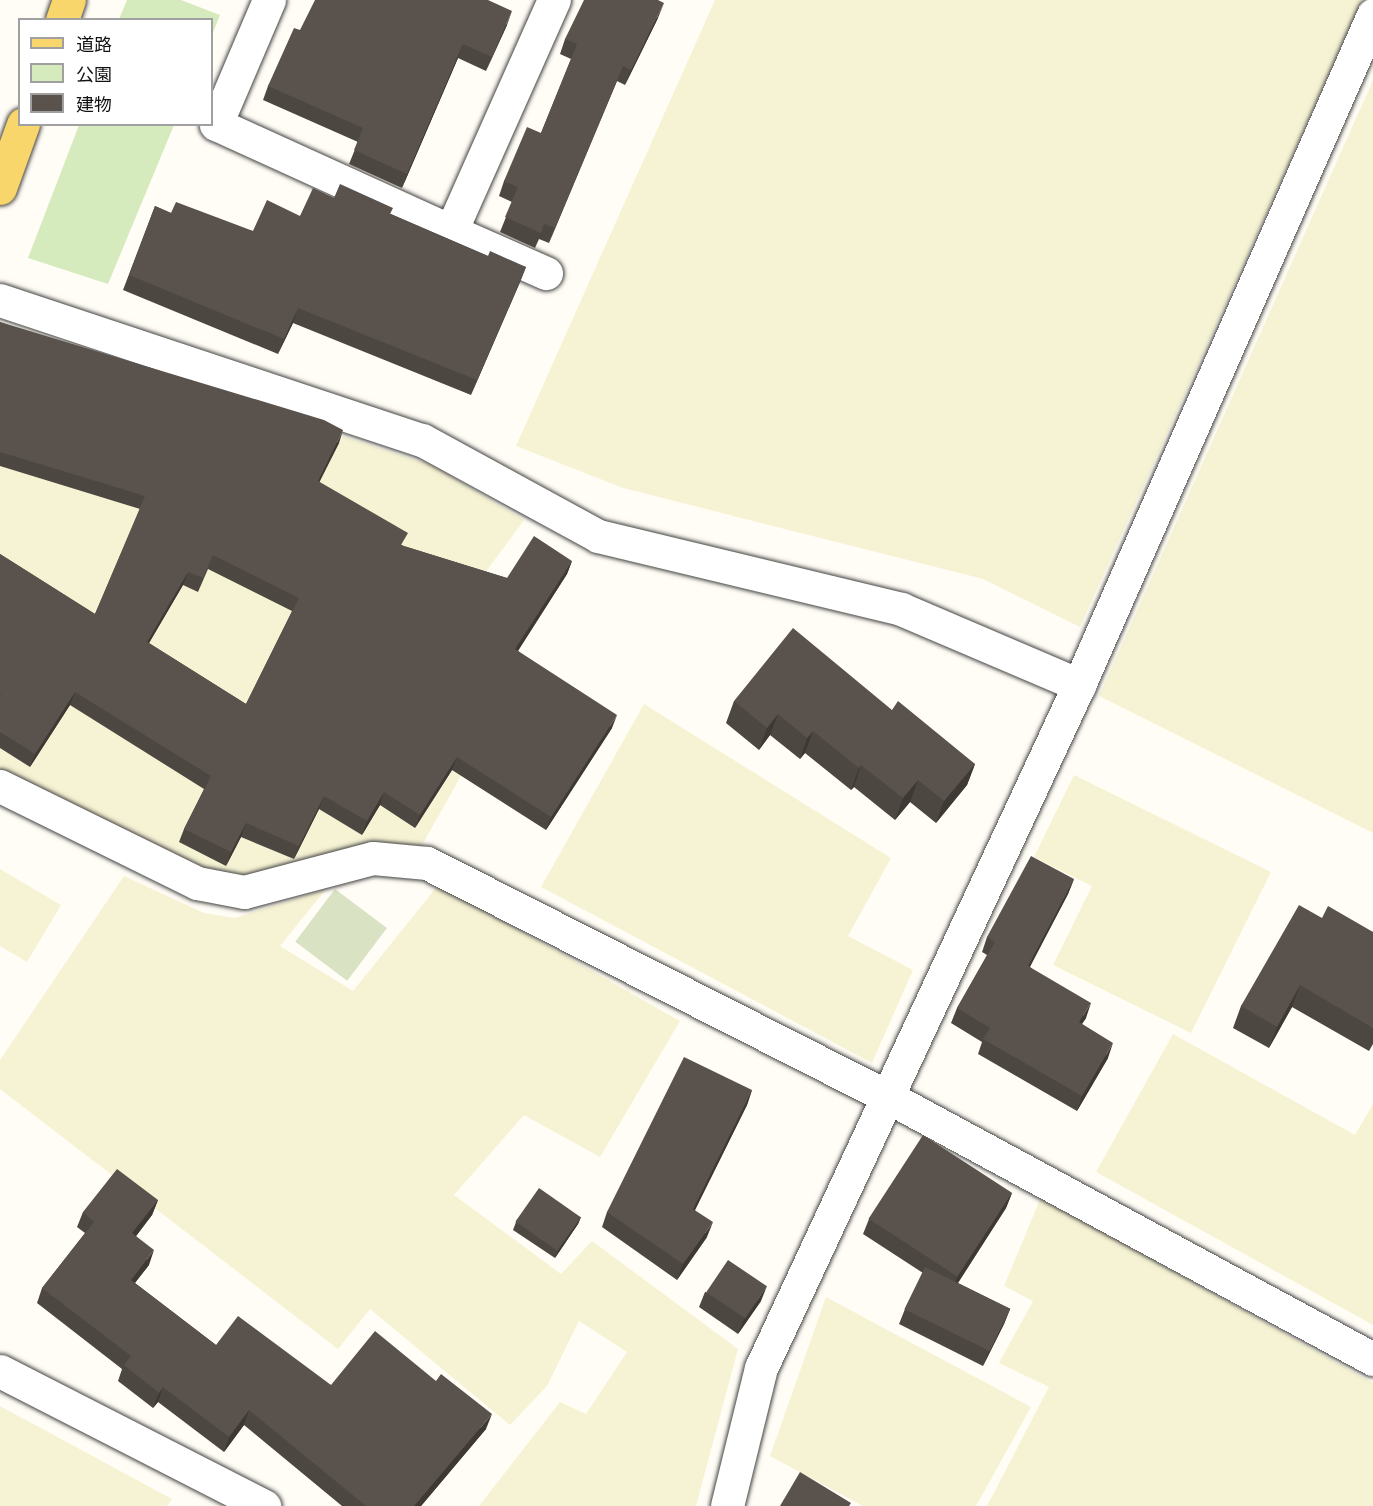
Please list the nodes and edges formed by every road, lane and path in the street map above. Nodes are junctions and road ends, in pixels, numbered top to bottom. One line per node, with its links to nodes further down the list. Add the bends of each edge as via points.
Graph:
1 (69, 0): 5 (main road)
2 (269, 0): 8 (street, via 216,124)
3 (554, 0): 8 (street)
4 (1373, 15): 11 (street)
5 (63, 18)
6 (22, 126): 7 (main road)
7 (0, 188)
8 (451, 231): 9 (street)
9 (546, 273)
10 (0, 300): 11 (street, via 422,440 598,536 901,609)
11 (1079, 685): 13 (street)
12 (0, 786): 13 (street, via 197,883 244,892 373,858 427,863)
13 (890, 1098): 14 (street); 17 (street, via 855,1162 760,1368)
14 (1373, 1359)
15 (0, 1371): 16 (street)
16 (264, 1506)
17 (727, 1506)

